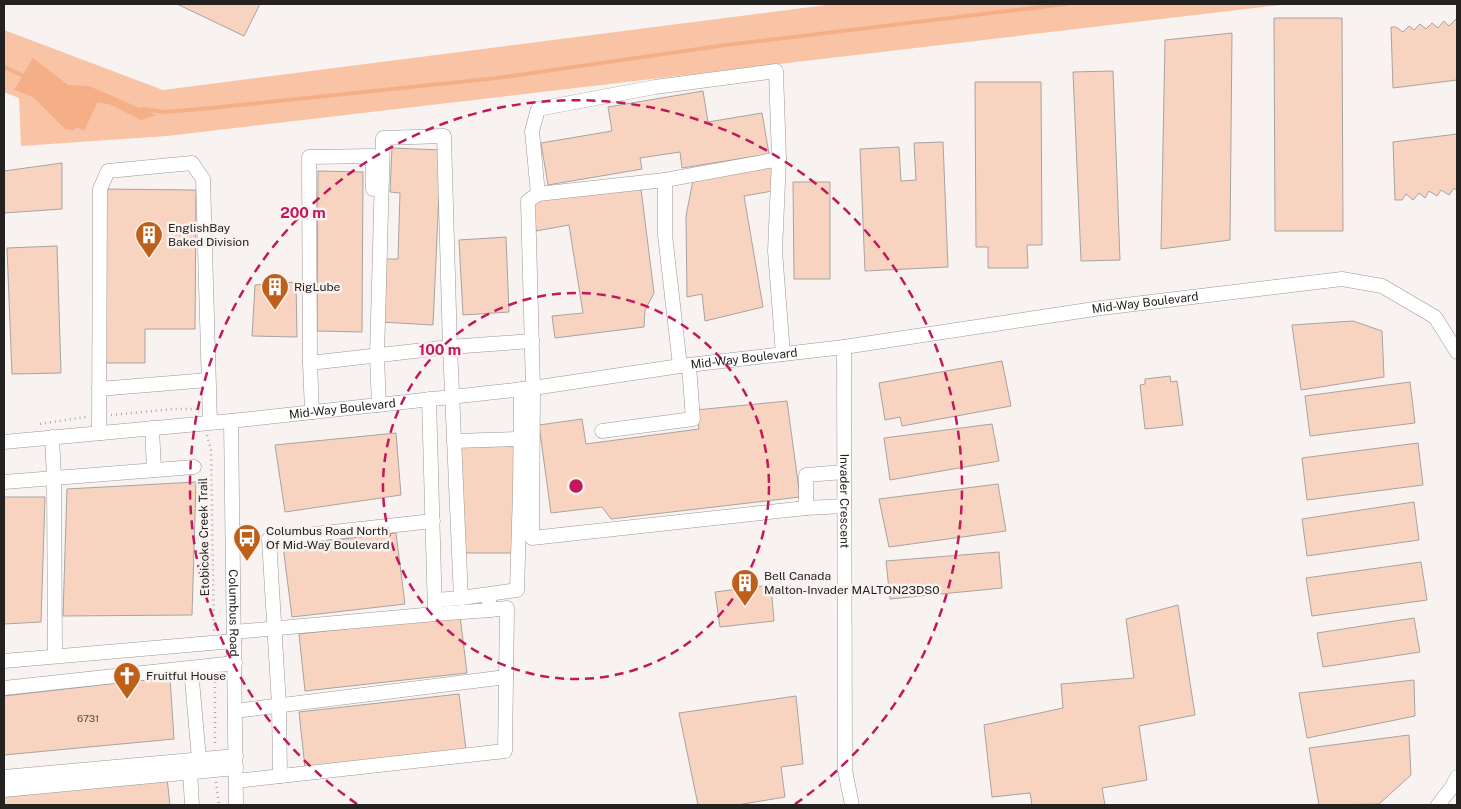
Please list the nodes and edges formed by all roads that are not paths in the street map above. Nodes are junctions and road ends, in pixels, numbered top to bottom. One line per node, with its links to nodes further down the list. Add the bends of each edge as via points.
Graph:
1 (779, 159): 2 (street); 3 (street, via 776,70 655,87 538,109 532,131); 8 (street, via 775,251)
2 (665, 180): 3 (street); 11 (street, via 665,235)
3 (538, 194): 4 (street, via 528,201)
4 (532, 341): 5 (street); 13 (street)
5 (450, 347): 9 (street); 9 (street, via 444,136 383,138); 15 (street)
6 (844, 347): 7 (street, Mid-Way Boulevard, via 1101,308 1342,279 1382,286 1435,317); 8 (street, Mid-Way Boulevard); 30 (street, Invader Crescent)
7 (1457, 352)
8 (783, 354): 11 (street, Mid-Way Boulevard)
9 (374, 357): 10 (street); 10 (street, via 373,156 309,157); 17 (street)
10 (310, 363): 18 (street)
11 (685, 366): 13 (street, Mid-Way Boulevard); 22 (street, via 693,419)
12 (208, 380): 14 (street); 14 (street, via 203,179 192,163 108,171 100,189); 20 (street)
13 (527, 388): 15 (street, Mid-Way Boulevard); 25 (street); 34 (street, via 532,538)
14 (99, 389): 23 (street)
15 (452, 397): 16 (street, Mid-Way Boulevard); 26 (street)
16 (429, 399): 17 (street, Mid-Way Boulevard); 35 (street)
17 (379, 405): 18 (street, Mid-Way Boulevard)
18 (312, 412): 19 (street, Mid-Way Boulevard)
19 (232, 421): 20 (street, Mid-Way Boulevard); 41 (street, Columbus Road)
20 (210, 422): 21 (street, Mid-Way Boulevard)
21 (152, 428): 23 (street, Mid-Way Boulevard); 29 (street)
22 (602, 431)
23 (98, 433): 24 (street, Mid-Way Boulevard)
24 (52, 437): 27 (street, Mid-Way Boulevard); 31 (street)
25 (520, 439): 26 (street); 36 (street, via 516,590)
26 (454, 441): 37 (street)
27 (4, 442)
28 (194, 467): 29 (street)
29 (154, 470): 31 (street)
30 (844, 472): 33 (street, Invader Crescent); 34 (street, via 806,475)
31 (54, 478): 32 (street); 42 (street)
32 (4, 482)
33 (844, 506): 34 (street); 59 (street, Invader Crescent, via 844,770)
34 (806, 508)
35 (433, 521): 38 (street); 40 (street, via 269,539)
36 (488, 594): 37 (street); 39 (street)
37 (461, 598): 38 (street)
38 (435, 607): 39 (street); 40 (street)
39 (490, 610): 46 (street, via 507,608)
40 (274, 628): 41 (street); 48 (street)
41 (234, 637): 42 (street); 44 (street, Columbus Road)
42 (55, 656): 43 (street)
43 (4, 661)
44 (234, 663): 45 (street); 49 (street, Columbus Road)
45 (191, 669): 47 (street); 50 (street)
46 (506, 678): 48 (street); 54 (street, via 504,751)
47 (4, 688)
48 (279, 706): 49 (street); 54 (street)
49 (235, 711): 51 (street, Columbus Road)
50 (198, 759): 51 (street); 53 (street)
51 (236, 768): 52 (street); 54 (street); 58 (street, Columbus Road)
52 (190, 772): 56 (street); 57 (street)
53 (4, 776)
54 (280, 776)
55 (1457, 777): 60 (street)
56 (4, 790)
57 (192, 805)
58 (236, 805)
59 (852, 805)
60 (1438, 805)

